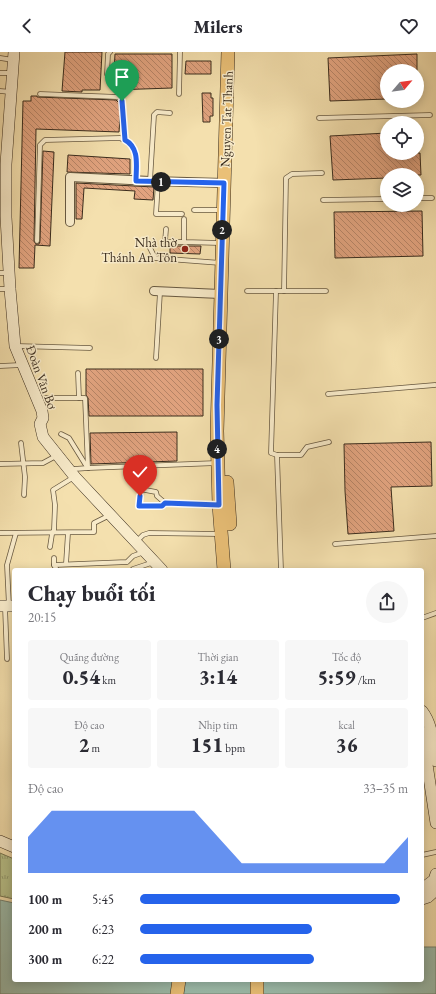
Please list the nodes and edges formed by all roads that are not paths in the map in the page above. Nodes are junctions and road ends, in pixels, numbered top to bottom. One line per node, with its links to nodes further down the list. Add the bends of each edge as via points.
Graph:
1 (110, 52): 9 (lane)
2 (180, 52): 12 (lane)
3 (228, 52): 21 (main road, Nguyen Tat Thanh, via 222,141)
4 (236, 52): 87 (main road, via 224,433)
5 (13, 56): 6 (lane); 8 (street, Đoàn Văn Bơ)
6 (0, 58)
7 (0, 72): 8 (lane)
8 (12, 73): 10 (street, Đoàn Văn Bơ)
9 (107, 74)
10 (6, 91): 17 (street, Đoàn Văn Bơ)
11 (40, 94): 16 (lane, via 118,97 122,101)
12 (179, 94)
13 (170, 113): 20 (lane, via 156,112 154,115)
14 (430, 115): 15 (lane)
15 (319, 118)
16 (125, 140): 19 (lane, via 131,143 136,152); 31 (lane, via 45,140 40,145)
17 (3, 164): 28 (street, Đoàn Văn Bơ)
18 (322, 173): 41 (lane, via 292,174 286,178)
19 (136, 181): 20 (street); 29 (street, via 70,177)
20 (154, 182): 21 (street); 32 (lane, via 156,214 183,217)
21 (224, 183): 27 (main road, Nguyen Tat Thanh)
22 (424, 198): 23 (lane)
23 (432, 198)
24 (380, 199): 25 (lane)
25 (323, 200)
26 (194, 210): 27 (lane)
27 (223, 210): 33 (main road, Nguyen Tat Thanh)
28 (3, 217): 36 (street, Đoàn Văn Bơ)
29 (70, 222)
30 (166, 229): 32 (lane, via 165,242)
31 (37, 241)
32 (184, 242): 33 (lane)
33 (222, 242): 35 (main road, Nguyen Tat Thanh)
34 (150, 248): 35 (lane, via 154,258)
35 (221, 263): 43 (main road, Nguyen Tat Thanh)
36 (4, 273): 37 (street, Đoàn Văn Bơ)
37 (5, 289): 44 (street, Đoàn Văn Bơ)
38 (157, 291): 43 (street); 46 (lane)
39 (247, 291): 40 (lane)
40 (276, 291): 41 (lane); 58 (lane, via 271,452)
41 (284, 291): 42 (lane)
42 (326, 291)
43 (220, 294): 60 (main road, Nguyen Tat Thanh)
44 (16, 346): 45 (lane); 47 (street, Đoàn Văn Bơ)
45 (90, 348)
46 (156, 358)
47 (24, 365): 48 (lane); 57 (street, Đoàn Văn Bơ, via 42,411 43,418 40,424 43,437)
48 (0, 366)
49 (78, 373): 53 (lane)
50 (436, 385): 51 (lane)
51 (328, 394)
52 (45, 398): 53 (lane)
53 (79, 398): 62 (lane, via 85,398)
54 (61, 434): 62 (lane, via 69,438)
55 (329, 442): 58 (lane, via 307,448 301,455)
56 (20, 443): 59 (lane)
57 (57, 455): 59 (lane, via 43,463); 63 (street, Đoàn Văn Bơ)
58 (277, 455): 88 (lane)
59 (24, 463): 61 (lane); 65 (lane)
60 (217, 463): 62 (lane); 68 (main road, Nguyen Tat Thanh)
61 (0, 464)
62 (88, 468): 63 (lane, via 74,468)
63 (72, 474): 69 (street, Đoàn Văn Bơ); 72 (lane, via 53,490 55,505)
64 (140, 489): 67 (lane, via 156,492)
65 (24, 495)
66 (140, 496): 67 (lane, via 139,506 162,506)
67 (165, 503): 68 (lane)
68 (219, 505): 74 (main road, Nguyen Tat Thanh)
69 (110, 515): 73 (lane, via 94,523 94,532); 76 (street, Đoàn Văn Bơ)
70 (0, 533): 71 (lane)
71 (16, 533): 72 (lane); 89 (lane, via 7,565)
72 (52, 533): 73 (lane); 78 (lane)
73 (68, 533): 81 (lane)
74 (221, 534): 76 (lane, via 149,533 143,535); 86 (main road, Nguyen Tat Thanh)
75 (436, 536): 77 (lane)
76 (136, 543): 79 (street, Đoàn Văn Bơ)
77 (335, 544)
78 (50, 547)
79 (144, 552): 81 (lane, via 133,556 128,562); 83 (street, Đoàn Văn Bơ)
80 (54, 558): 82 (lane)
81 (66, 564): 82 (lane)
82 (54, 565): 84 (lane)
83 (158, 566): 85 (lane)
84 (56, 568)
85 (141, 568)
86 (224, 568)
87 (232, 568)
88 (280, 568)
89 (7, 606): 92 (lane)
90 (436, 613): 91 (lane)
91 (424, 617)
92 (7, 659)
93 (424, 714): 95 (street, via 430,728)
94 (424, 745): 96 (street)
95 (436, 760)
96 (436, 823)
97 (0, 841): 98 (street)
98 (12, 846)
99 (436, 852): 100 (lane)
100 (424, 855)
101 (436, 874): 102 (street, via 434,880)
102 (424, 888)
103 (436, 890): 104 (street)
104 (424, 898)
105 (179, 982): 108 (main road)
106 (186, 982): 109 (main road)
107 (257, 982): 110 (main road)
108 (177, 994)
109 (184, 994)
110 (257, 994)

